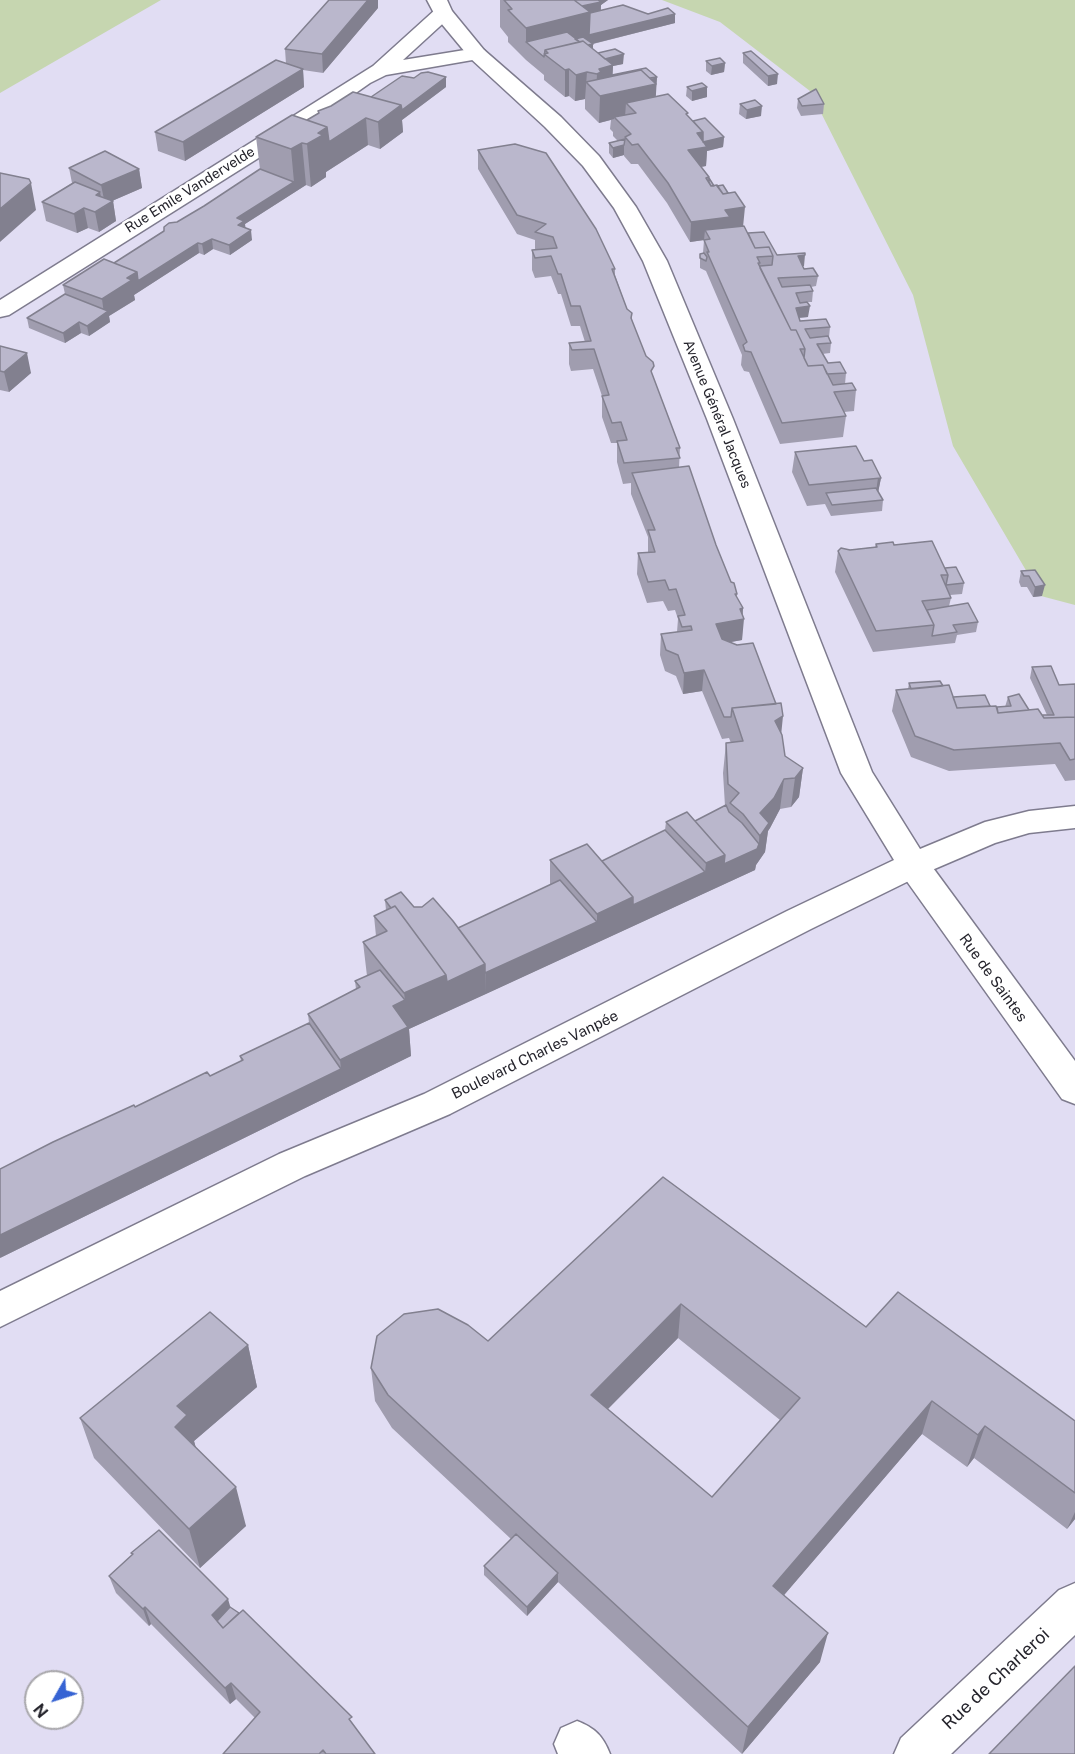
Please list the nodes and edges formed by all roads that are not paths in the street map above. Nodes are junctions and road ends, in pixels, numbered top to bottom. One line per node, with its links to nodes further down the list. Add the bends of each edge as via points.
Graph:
1 (440, 7): 2 (main road, Avenue Général Jacques); 3 (main road, Rue Emile Vandervelde)
2 (477, 54): 3 (main road, Rue Emile Vandervelde); 6 (main road, Avenue Général Jacques, via 591,161 626,207 655,261 725,430 857,773)
3 (380, 70): 4 (main road, Rue Emile Vandervelde)
4 (0, 310)
5 (1075, 817): 6 (main road, Boulevard Charles Vanpée, via 1029,822 985,834)
6 (913, 865): 7 (main road, Rue de Saintes); 8 (main road, Boulevard Charles Vanpée, via 436,1104 292,1165)
7 (1075, 1089)
8 (1, 1311)
9 (1075, 1605): 10 (main road, Rue de Charleroi)
10 (917, 1754)

